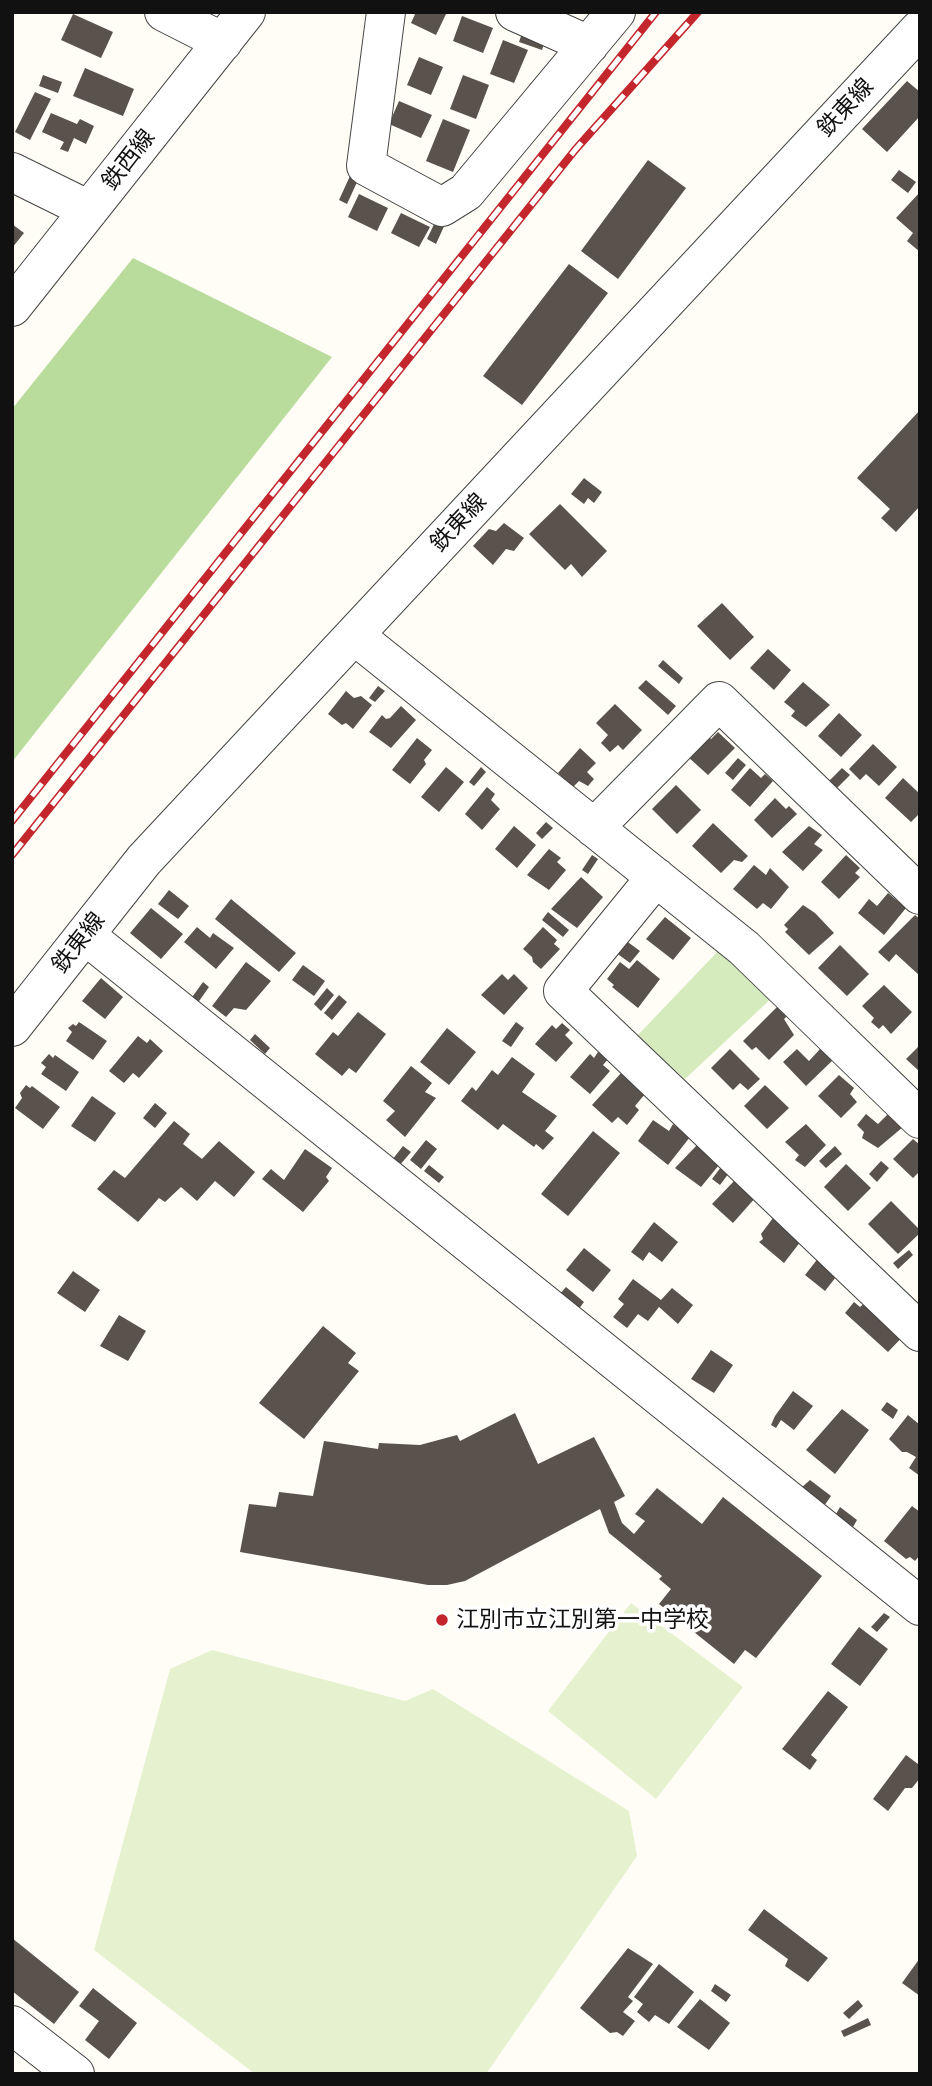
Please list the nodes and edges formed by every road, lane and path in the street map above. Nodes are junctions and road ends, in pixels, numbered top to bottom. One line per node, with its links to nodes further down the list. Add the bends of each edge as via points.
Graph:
1 (164, 12): 7 (street)
2 (246, 12): 7 (street, 鉄西線)
3 (386, 12): 8 (street, via 366,166 442,207 466,192)
4 (515, 12): 8 (street)
5 (616, 12): 8 (street)
6 (917, 38): 12 (street, 鉄東線)
7 (222, 42): 10 (street, 鉄西線)
8 (589, 45)
9 (12, 172): 10 (street)
10 (89, 210): 11 (street, 鉄西線)
11 (12, 307)
12 (354, 635): 13 (street); 16 (street, 鉄東線, via 144,860)
13 (594, 828): 14 (street); 15 (street, via 719,701)
14 (656, 877): 18 (street, via 744,948); 19 (street, via 563,991)
15 (920, 895)
16 (85, 935): 17 (street, 鉄東線); 20 (street)
17 (12, 1027)
18 (920, 1119)
19 (920, 1332)
20 (920, 1606)
21 (12, 2025): 22 (street)
22 (75, 2074)

